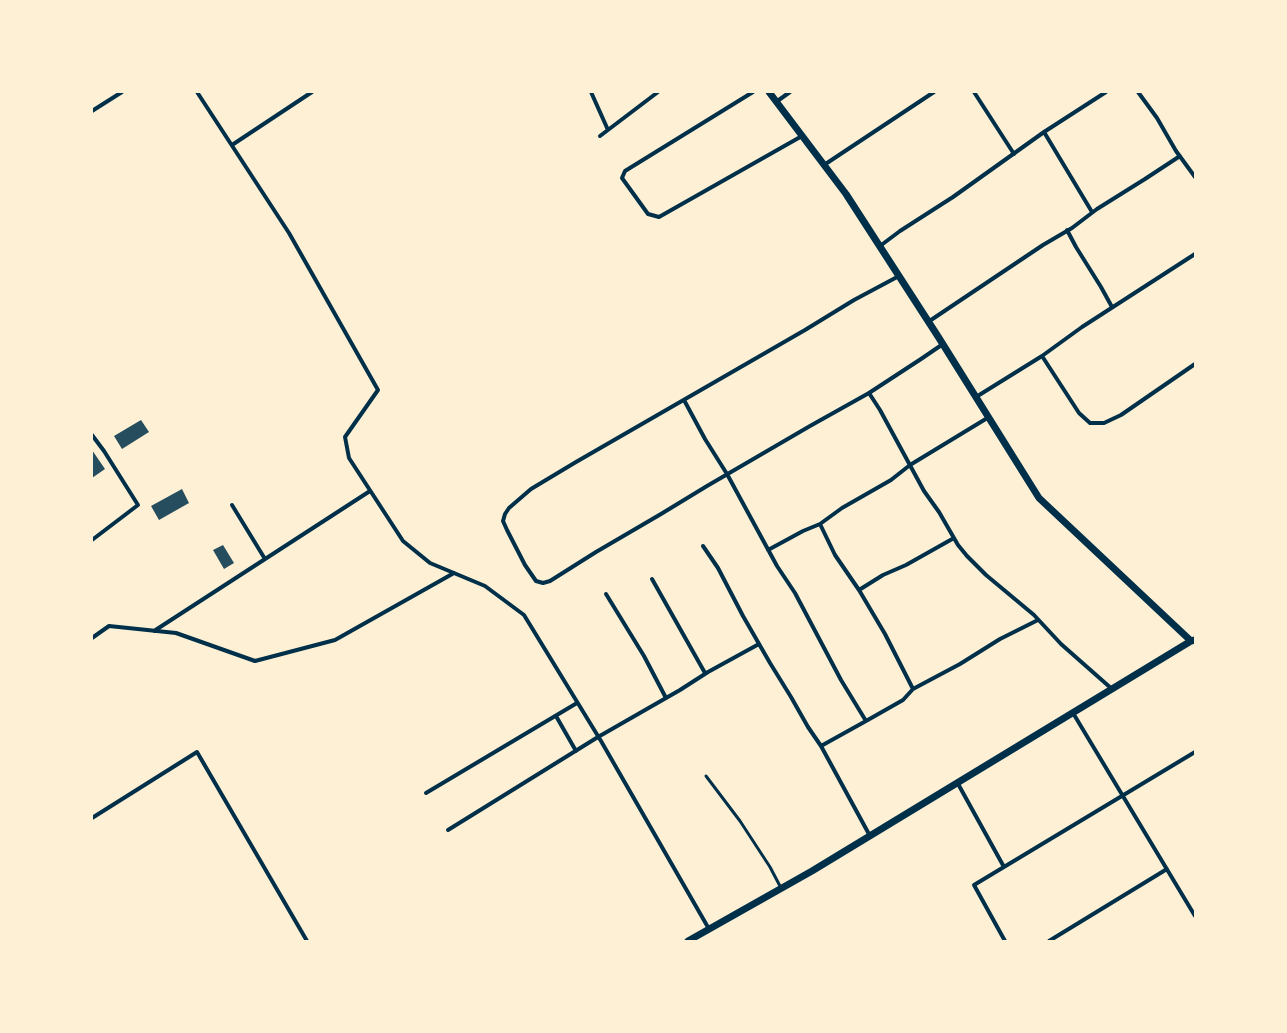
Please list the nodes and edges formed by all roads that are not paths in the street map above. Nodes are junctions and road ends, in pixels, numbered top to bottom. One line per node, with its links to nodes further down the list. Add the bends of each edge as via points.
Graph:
1 (122, 92): 14 (street)
2 (197, 92): 19 (street)
3 (312, 92): 19 (street)
4 (591, 92): 15 (street)
5 (658, 92): 15 (street)
6 (753, 92): 18 (street, via 625,171 622,178 648,214 658,217)
7 (769, 92): 13 (street)
8 (790, 92): 13 (street)
9 (934, 92): 22 (street)
10 (974, 92): 20 (street)
11 (1106, 92): 16 (street)
12 (1138, 92): 21 (street)
13 (776, 102): 18 (street)
14 (92, 111)
15 (608, 130): 17 (street)
16 (1044, 132): 20 (street); 24 (street)
17 (600, 136)
18 (802, 136): 22 (street)
19 (232, 145): 41 (street, via 289,233 378,390 345,437 349,458)
20 (1014, 154): 26 (street)
21 (1180, 156): 23 (street); 24 (street)
22 (824, 165): 26 (street)
23 (1195, 177)
24 (1092, 212): 25 (street)
25 (1067, 230): 29 (street); 30 (street)
26 (880, 246): 28 (street)
27 (1195, 254): 29 (street)
28 (899, 276): 30 (street); 36 (street)
29 (1112, 307): 32 (street)
30 (928, 322): 31 (street)
31 (943, 344): 34 (street); 35 (street)
32 (1042, 356): 33 (street, via 1079,413 1090,423 1104,423 1121,414); 35 (street)
33 (1195, 364)
34 (869, 394): 39 (street); 40 (street)
35 (976, 397): 37 (street)
36 (684, 400): 40 (street); 40 (street, via 531,489 509,508 504,514 503,521 525,565 536,581 550,581)
37 (989, 417): 39 (street); 56 (street, via 1039,498)
38 (92, 435): 45 (street, via 138,505)
39 (910, 465): 43 (street, via 891,480 842,508); 44 (street)
40 (727, 474): 47 (street)
41 (370, 491): 48 (street); 49 (street, via 403,541 430,563)
42 (232, 505): 48 (street)
43 (820, 524): 47 (street); 51 (street, via 835,556)
44 (954, 538): 51 (street); 53 (street, via 986,575)
45 (92, 540)
46 (703, 546): 57 (street, via 718,568)
47 (768, 550): 65 (street, via 795,593)
48 (265, 559): 54 (street)
49 (454, 573): 54 (street, via 335,640 255,661 176,634); 62 (street, via 485,586 524,615)
50 (652, 579): 58 (street)
51 (859, 590): 60 (street)
52 (606, 594): 61 (street)
53 (1038, 620): 59 (street); 60 (street)
54 (154, 631): 55 (street, via 109,626)
55 (92, 638)
56 (1194, 640): 59 (street)
57 (759, 644): 58 (street); 67 (street)
58 (706, 674): 61 (street)
59 (1112, 689): 63 (street)
60 (913, 690): 65 (street, via 903,700)
61 (666, 698): 66 (street)
62 (577, 703): 64 (street); 66 (street)
63 (1072, 713): 71 (street); 73 (street)
64 (556, 716): 68 (street); 72 (street)
65 (866, 721): 67 (street)
66 (598, 737): 68 (street); 81 (street)
67 (821, 746): 76 (street)
68 (576, 750): 75 (street)
69 (1195, 752): 73 (street)
70 (706, 776): 79 (lane, via 740,821)
71 (957, 782): 76 (street); 77 (street)
72 (426, 792)
73 (1122, 795): 77 (street); 78 (street)
74 (92, 818): 82 (street, via 196,752)
75 (448, 830)
76 (870, 836): 79 (street)
77 (1004, 867): 84 (street, via 974,885)
78 (1167, 869): 80 (street); 85 (street)
79 (781, 888): 81 (street)
80 (1195, 916)
81 (709, 929): 83 (street)
82 (307, 941)
83 (688, 941)
84 (1005, 941)
85 (1049, 941)

